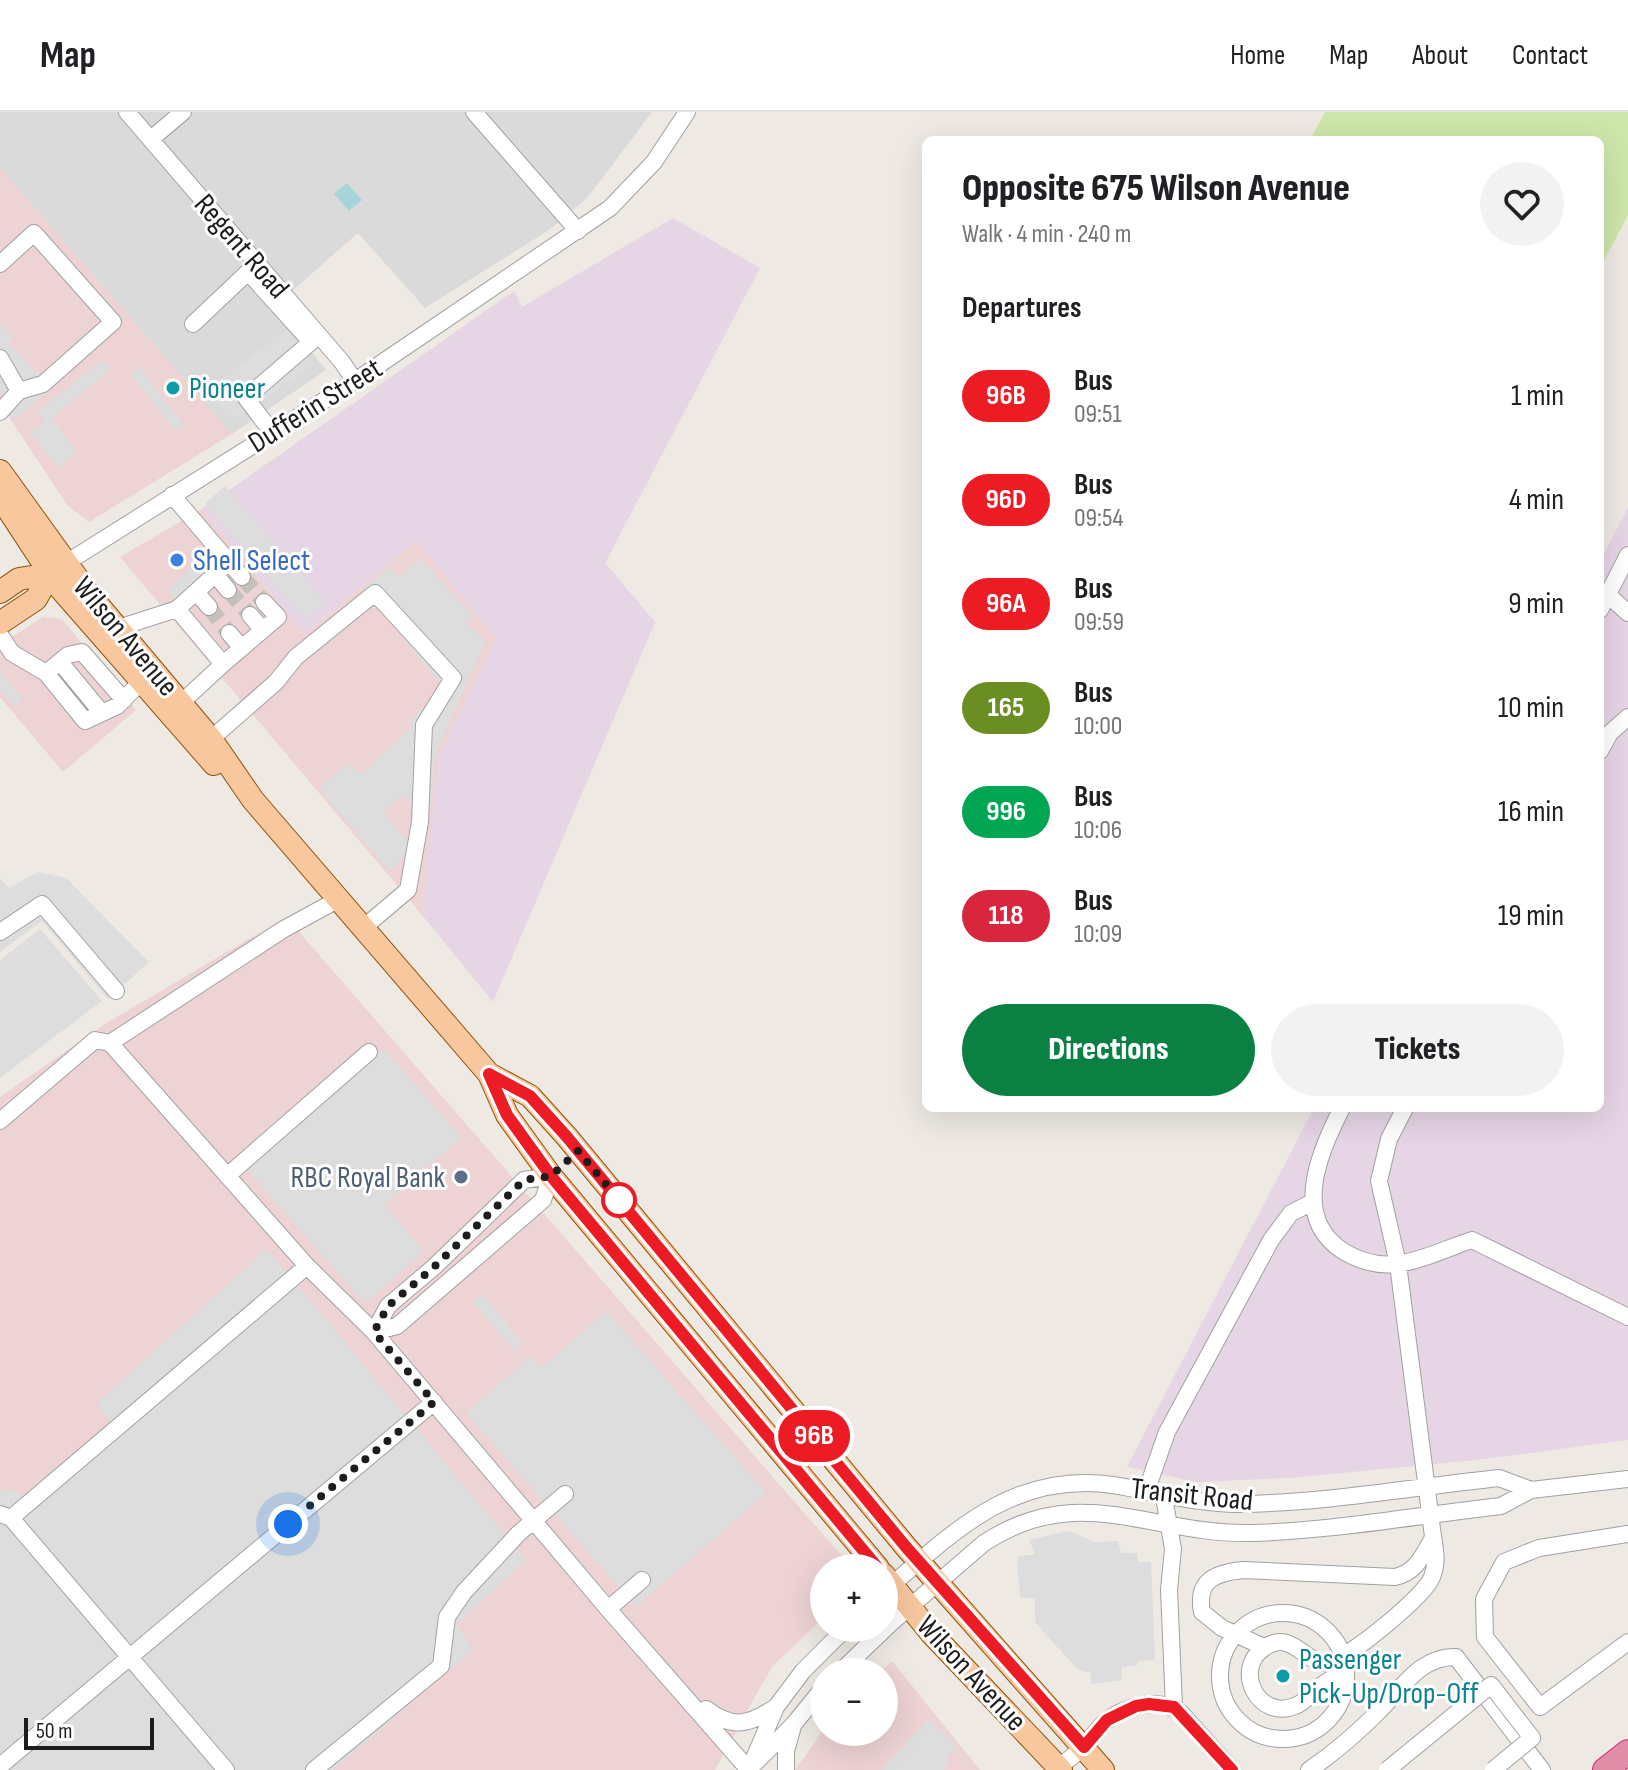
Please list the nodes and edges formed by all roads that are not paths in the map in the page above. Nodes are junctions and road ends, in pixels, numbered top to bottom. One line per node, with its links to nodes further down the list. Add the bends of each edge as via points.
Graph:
1 (127, 112): 5 (street, Regent Road)
2 (183, 112): 5 (street)
3 (474, 112): 6 (street)
4 (687, 112): 6 (street, Dufferin Street, via 635,185)
5 (151, 139): 8 (street, Regent Road)
6 (578, 231): 12 (street, Dufferin Street)
7 (0, 264): 13 (street, via 34,233 113,322 43,384)
8 (253, 267): 9 (street, Regent Road); 10 (street)
9 (295, 315): 12 (street, Regent Road); 15 (street, via 311,342 246,398)
10 (193, 324)
11 (0, 358): 13 (street)
12 (355, 381): 15 (street, Dufferin Street)
13 (19, 391): 14 (street)
14 (0, 412)
15 (272, 432): 17 (street, Dufferin Street)
16 (0, 471): 21 (main road, Wilson Avenue)
17 (172, 495): 20 (street); 21 (street, Dufferin Street)
18 (0, 497): 21 (main road, Wilson Avenue)
19 (1628, 555): 28 (street)
20 (229, 562): 22 (street); 23 (street)
21 (58, 569): 25 (main road, Dufferin Street, via 19,579); 33 (main road, Dufferin Street, via 36,599); 34 (main road, Wilson Avenue); 42 (main road, Wilson Avenue)
22 (215, 574): 24 (street); 26 (street)
23 (242, 577)
24 (228, 590)
25 (0, 592)
26 (196, 592): 29 (street); 30 (street)
27 (264, 602): 35 (street, via 278,617)
28 (1604, 603): 31 (street)
29 (209, 607)
30 (177, 609): 34 (street); 40 (street)
31 (1628, 613)
32 (250, 615): 35 (street)
33 (0, 623)
34 (118, 628): 44 (main road, Wilson Avenue)
35 (263, 630): 38 (street)
36 (229, 633): 38 (street)
37 (0, 635): 41 (street, via 12,653)
38 (242, 648): 40 (street)
39 (60, 662): 41 (street); 43 (street, via 82,652); 45 (street)
40 (223, 664): 44 (street)
41 (46, 673): 45 (street, via 85,721)
42 (141, 682): 43 (street); 49 (main road, Wilson Avenue)
43 (124, 700): 45 (street)
44 (182, 702): 47 (main road, Wilson Avenue)
45 (102, 713)
46 (1628, 717): 48 (street)
47 (211, 739): 49 (main road, Wilson Avenue); 52 (street, via 276,682 296,657 375,593 453,678 424,725 420,822 408,890)
48 (1604, 744)
49 (253, 800): 50 (main road, Wilson Avenue)
50 (339, 899): 52 (main road, Wilson Avenue); 54 (street)
51 (2, 927): 53 (street, via 42,904)
52 (363, 928): 56 (main road, Wilson Avenue)
53 (116, 991)
54 (110, 1043): 59 (street, via 95,1040); 61 (street)
55 (369, 1052): 61 (street)
56 (489, 1074): 60 (main road, Wilson Avenue, via 530,1096); 62 (main road, Wilson Avenue, via 507,1115)
57 (1340, 1112): 63 (street, via 1317,1169)
58 (1403, 1112): 64 (street, via 1389,1139 1379,1181)
59 (0, 1121)
60 (578, 1151): 62 (main road); 82 (main road, Wilson Avenue)
61 (227, 1176): 65 (street)
62 (551, 1176): 67 (street, via 543,1200 397,1326); 67 (street, via 524,1180 388,1306); 81 (main road, Wilson Avenue)
63 (1313, 1202): 64 (street, via 1329,1241 1370,1263); 72 (street, via 1291,1213 1271,1240 1167,1432)
64 (1398, 1264): 66 (street, via 1472,1240); 70 (street)
65 (307, 1266): 67 (street); 76 (street)
66 (1628, 1317)
67 (374, 1332): 68 (street)
68 (434, 1402): 77 (street); 93 (street)
69 (1628, 1479): 71 (street, Transit Road)
70 (1427, 1486): 71 (street, Transit Road, via 1499,1478); 74 (street, Transit Road, via 1276,1503 1217,1504); 75 (street)
71 (1531, 1490): 75 (street, Transit Road, via 1501,1506)
72 (1146, 1492): 74 (street, Transit Road); 82 (street, Transit Road, via 1087,1483 1028,1492 986,1510)
73 (565, 1494): 77 (street)
74 (1164, 1497): 78 (street)
75 (1430, 1514): 78 (street, Transit Road, via 1253,1533); 80 (street)
76 (6, 1516): 93 (street)
77 (535, 1519): 88 (street); 108 (street, via 464,1592 447,1617 441,1666)
78 (1169, 1525): 85 (street, Transit Road, via 1083,1511 1035,1518 992,1538); 100 (street)
79 (1628, 1534): 91 (street, via 1539,1548 1504,1562 1484,1599 1485,1637 1540,1707)
80 (1433, 1538): 89 (street, via 1418,1565 1395,1577 1223,1572 1202,1588 1202,1612); 95 (street, via 1436,1562 1426,1588)
81 (864, 1554)
82 (920, 1561): 83 (street, Transit Road); 85 (main road, Wilson Avenue)
83 (898, 1573)
84 (642, 1580): 88 (street)
85 (939, 1581): 87 (street, Transit Road); 103 (main road, Wilson Avenue)
86 (898, 1594): 87 (main road, Wilson Avenue)
87 (910, 1606): 94 (street, Transit Road); 106 (main road, Wilson Avenue)
88 (608, 1609): 96 (street)
89 (1235, 1633): 92 (street); 95 (street, via 1270,1613 1299,1613 1326,1629); 95 (street, via 1219,1674 1224,1701 1241,1724 1267,1738 1297,1737 1330,1719 1346,1690)
90 (832, 1642): 99 (street)
91 (1628, 1642)
92 (1264, 1647): 95 (street, via 1279,1641 1320,1662); 95 (street, via 1253,1660 1250,1685 1256,1697 1281,1709 1295,1706)
93 (129, 1656): 105 (street); 107 (street)
94 (855, 1658)
95 (1344, 1663)
96 (676, 1685): 99 (street, via 720,1720 753,1721); 109 (street)
97 (1480, 1689): 102 (street); 113 (street, via 1456,1657 1440,1657 1408,1677 1380,1711); 114 (street)
98 (810, 1704): 101 (street)
99 (776, 1707): 109 (street)
100 (1174, 1707): 103 (street, via 1136,1706 1107,1720); 112 (street)
101 (793, 1725): 109 (street); 110 (street)
102 (1519, 1740): 116 (street); 118 (street)
103 (1084, 1747): 106 (street); 111 (main road, Wilson Avenue)
104 (1628, 1752): 119 (highway)
105 (0, 1766)
106 (1060, 1769)
107 (226, 1770)
108 (314, 1770)
109 (749, 1770)
110 (786, 1770)
111 (1103, 1770)
112 (1232, 1770)
113 (1309, 1770)
114 (1377, 1770)
115 (1387, 1770): 117 (street, bridge, via 1491,1685 1532,1738)
116 (1482, 1770)
117 (1493, 1770)
118 (1542, 1770)
119 (1605, 1770)

